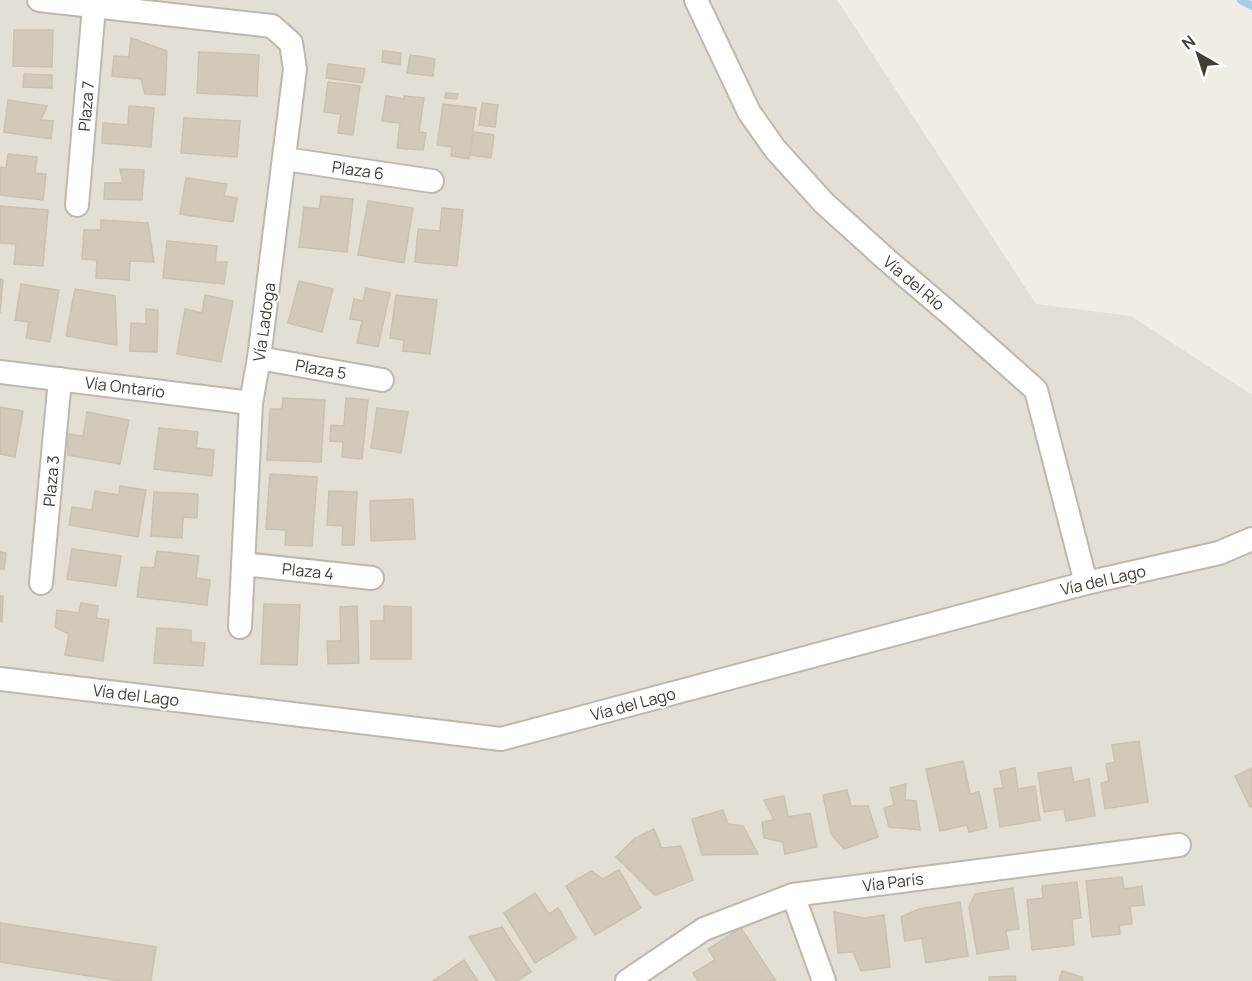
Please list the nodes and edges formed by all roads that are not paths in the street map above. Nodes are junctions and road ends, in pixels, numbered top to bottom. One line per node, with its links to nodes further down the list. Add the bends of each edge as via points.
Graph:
1 (39, 0): 3 (street)
2 (696, 0): 16 (street, Vía del Río, via 749,112 775,149 824,203 1036,390)
3 (94, 7): 4 (street, Vía Ladoga, via 272,26 291,44 295,69); 6 (street, Plaza 7)
4 (285, 159): 5 (street, Plaza 6); 7 (street, Vía Ladoga)
5 (432, 181)
6 (77, 204)
7 (259, 358): 10 (street, Plaza 5); 11 (street, Vía Ladoga)
8 (0, 372): 9 (street, Vía Ontario)
9 (60, 379): 11 (street, Vía Ontario); 15 (street, Plaza 3)
10 (382, 380)
11 (251, 403): 13 (street, Vía Ladoga)
12 (1252, 539): 16 (street, Vía del Lago, via 1219,554)
13 (243, 564): 14 (street, Plaza 4); 17 (street, Vía Ladoga)
14 (372, 578)
15 (41, 583)
16 (1086, 583): 18 (street, Vía del Lago, via 501,739)
17 (240, 627)
18 (0, 679)
19 (1179, 845): 20 (street, Vía París)
20 (793, 895): 21 (street, Vía París, via 704,929); 22 (street)
21 (627, 981)
22 (824, 981)

